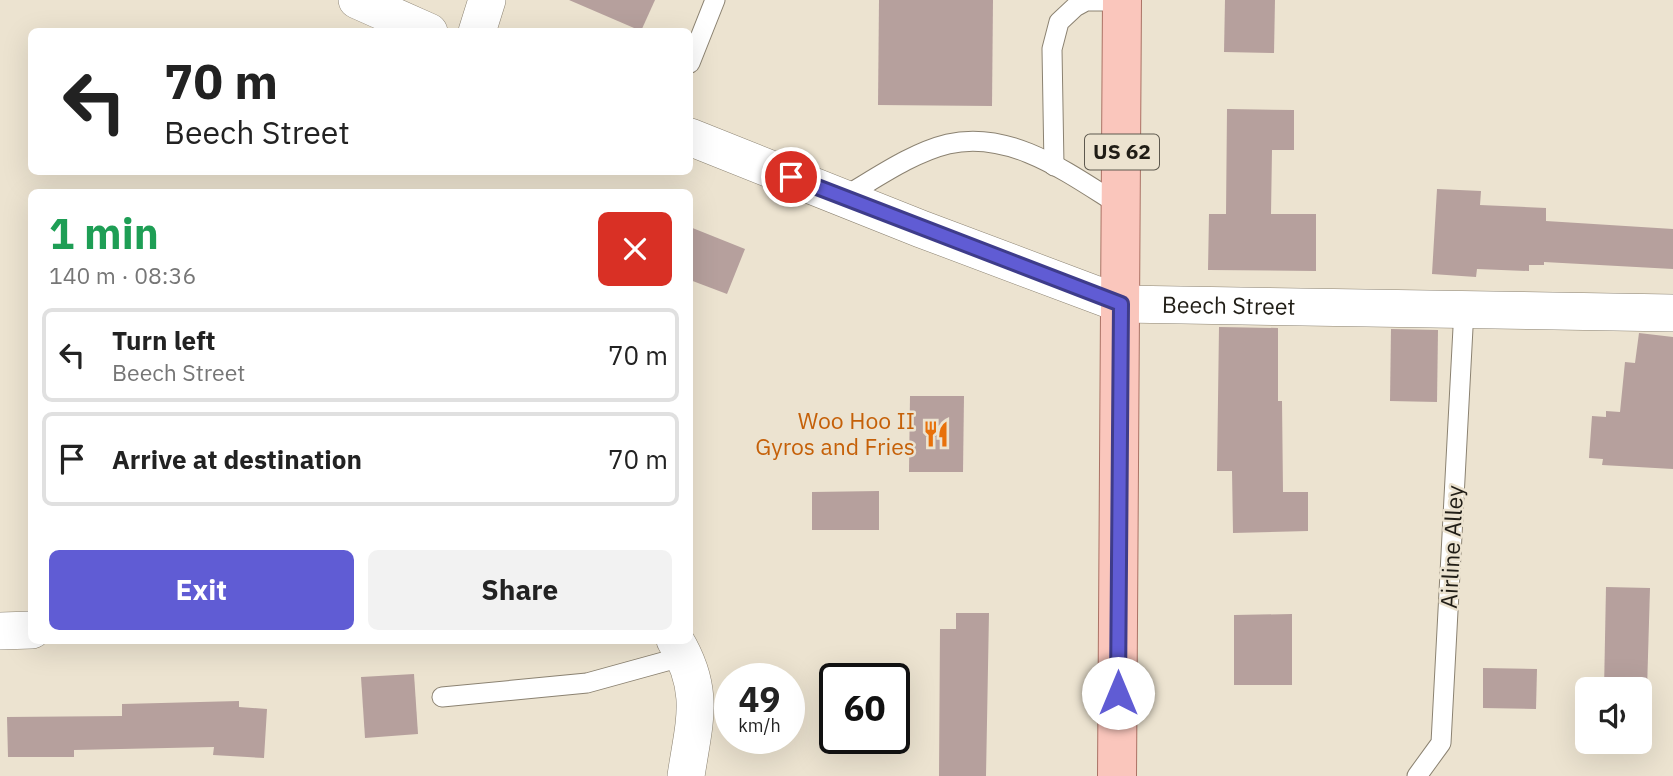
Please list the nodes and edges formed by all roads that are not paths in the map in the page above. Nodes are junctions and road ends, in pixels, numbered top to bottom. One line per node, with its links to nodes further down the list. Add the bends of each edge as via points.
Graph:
1 (357, 0): 5 (street)
2 (487, 0): 6 (street)
3 (715, 0): 7 (lane)
4 (1122, 0): 9 (lane, via 1086,1 1059,22 1052,49); 11 (main road, US 62)
5 (420, 28)
6 (478, 28)
7 (693, 55)
8 (693, 138): 10 (street, Beech Street)
9 (1054, 166): 10 (lane, via 999,142 949,144 913,158); 11 (lane)
10 (842, 198): 12 (street, Beech Street)
11 (1121, 206): 12 (main road, US 62)
12 (1121, 304): 13 (street, Beech Street); 20 (main road, US 62)
13 (1464, 309): 14 (street, Beech Street); 21 (lane, Airline Alley, via 1441,743)
14 (1673, 313)
15 (28, 630): 16 (street)
16 (0, 631)
17 (680, 648): 18 (lane, via 587,684); 19 (street, via 697,696)
18 (442, 697)
19 (686, 776)
20 (1118, 776)
21 (1417, 776)

